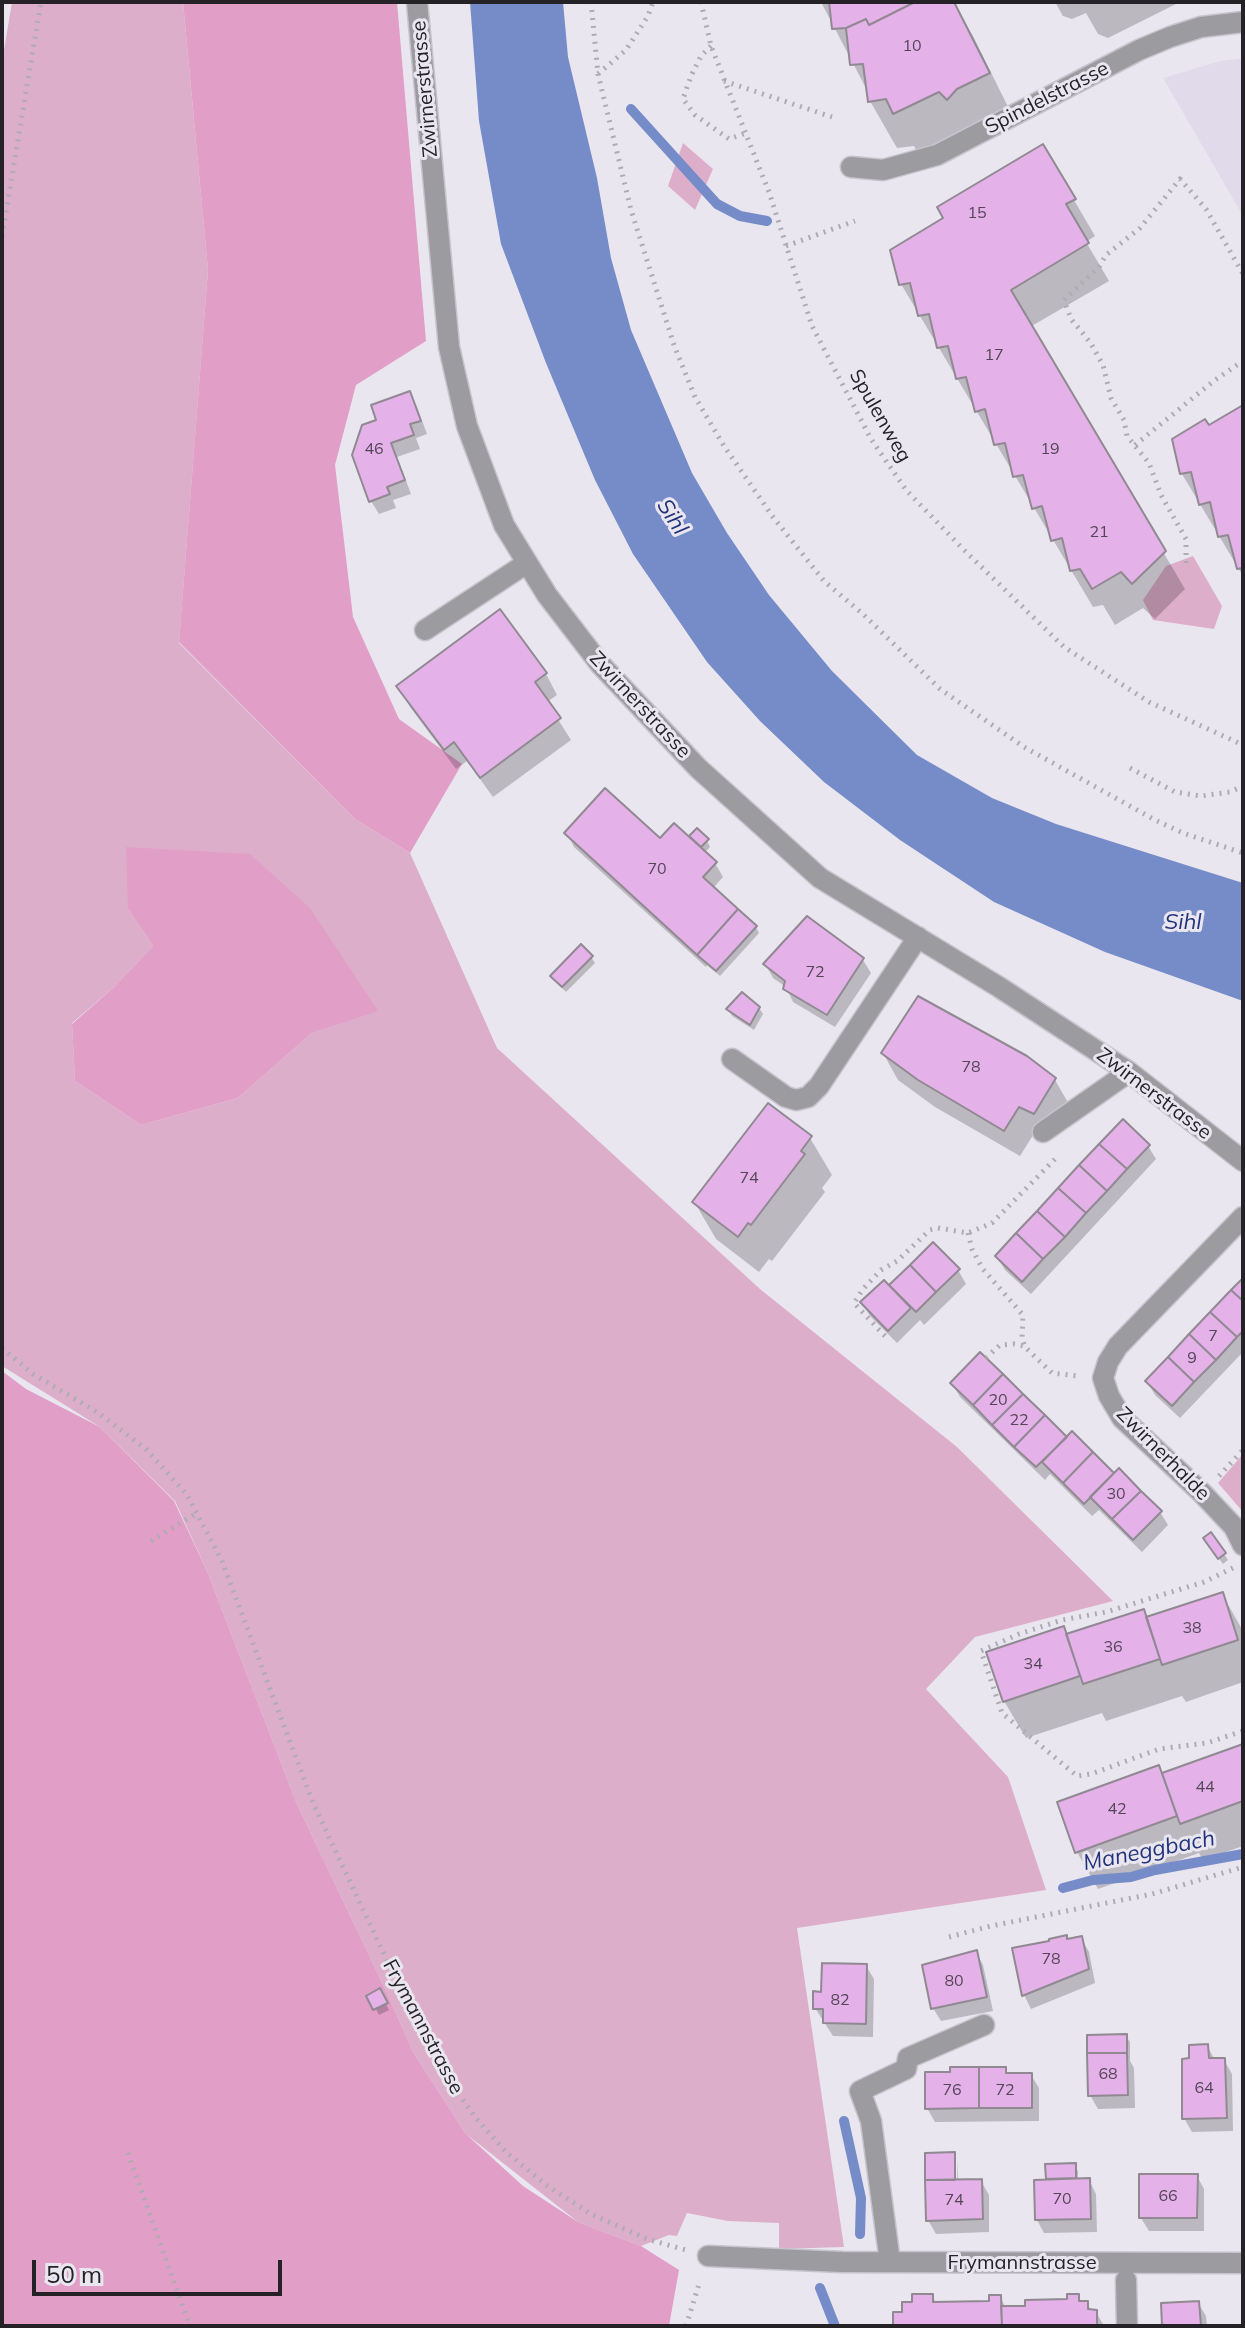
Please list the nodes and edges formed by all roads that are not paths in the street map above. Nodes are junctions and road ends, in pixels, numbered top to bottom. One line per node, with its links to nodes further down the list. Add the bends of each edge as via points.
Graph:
1 (417, 2): 4 (street, Zwirnerstrasse, via 449,347 467,426 504,525)
2 (1243, 22): 3 (street, Spindelstrasse, via 1201,27 1139,50 937,155 883,170)
3 (851, 167)
4 (527, 563): 5 (street); 6 (street, Zwirnerstrasse, via 600,664 698,768 820,878)
5 (425, 630)
6 (918, 937): 7 (street, via 808,1097 786,1097); 8 (street, Zwirnerstrasse)
7 (732, 1059)
8 (1129, 1072): 9 (street); 10 (street, Zwirnerstrasse)
9 (1043, 1132)
10 (1243, 1161)
11 (1243, 1217): 12 (street, Zwirnerhalde, via 1118,1346 1103,1378 1122,1418 1202,1493 1234,1527)
12 (1243, 1545)
13 (984, 2025): 15 (street, via 908,2058 906,2069 860,2091 871,2121)
14 (708, 2256): 15 (street, Frymannstrasse)
15 (890, 2262): 16 (street, Frymannstrasse)
16 (1243, 2263)
17 (1126, 2280): 18 (street)
18 (1127, 2326)

